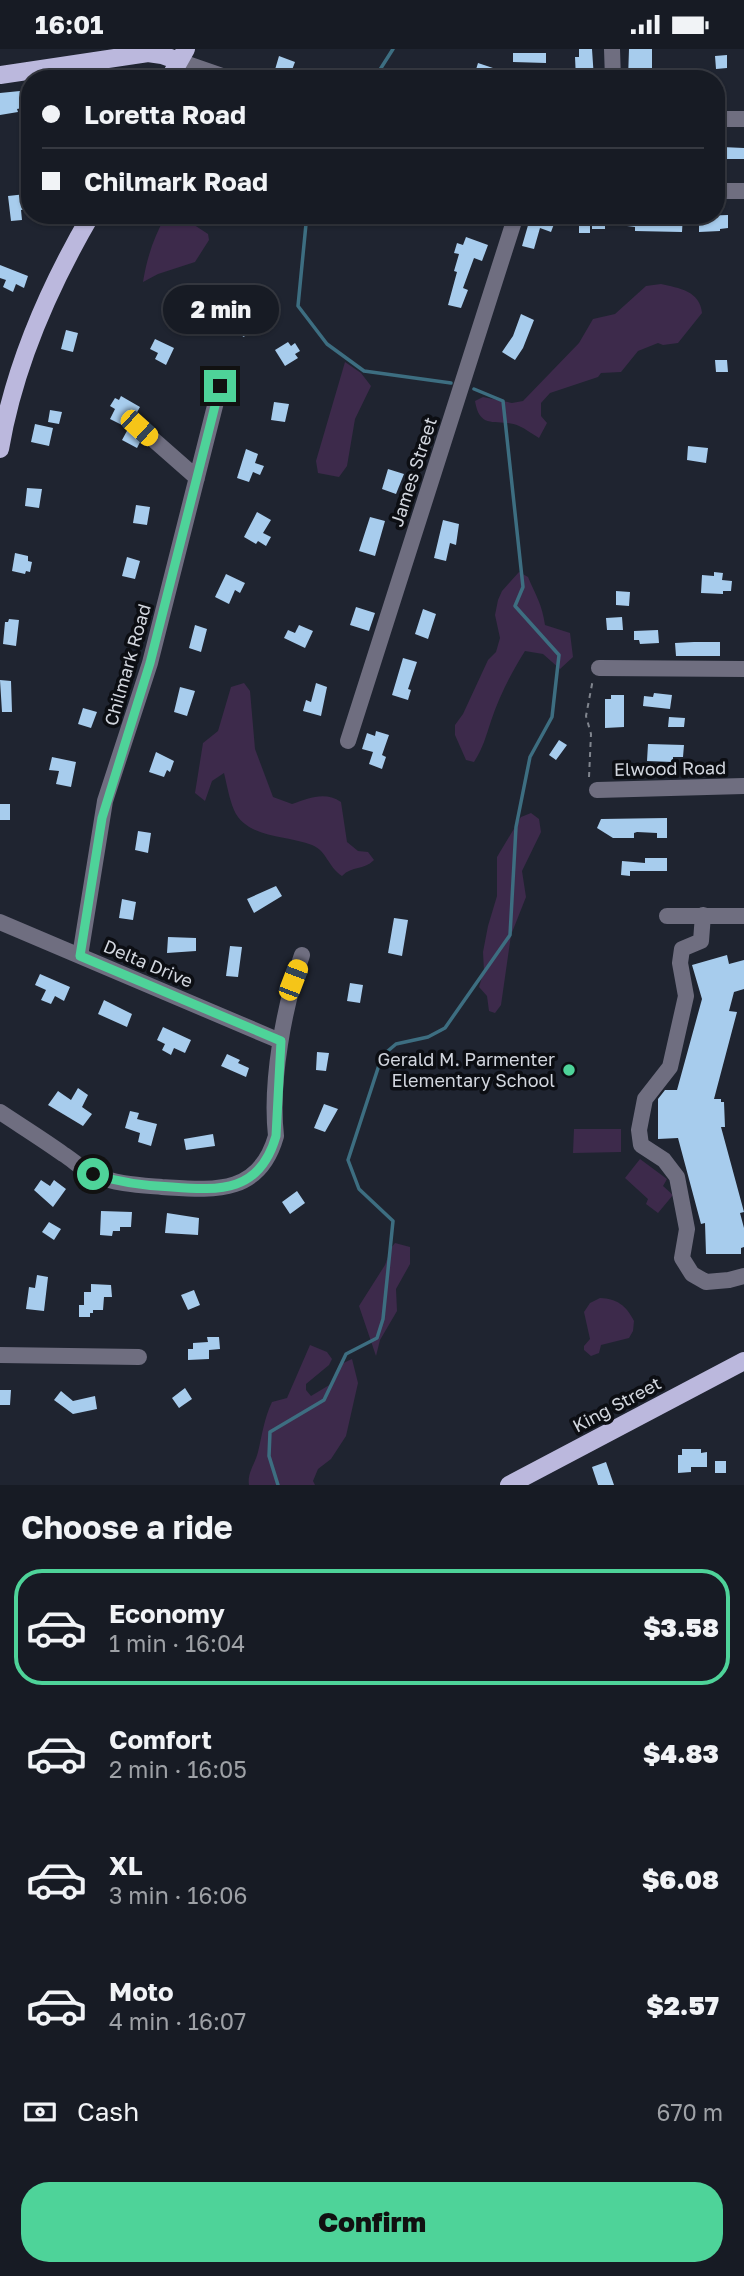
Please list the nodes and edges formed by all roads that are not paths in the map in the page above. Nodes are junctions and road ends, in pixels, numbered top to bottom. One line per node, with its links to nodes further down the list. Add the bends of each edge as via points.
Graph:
1 (612, 49): 6 (street)
2 (148, 51): 3 (main road); 4 (main road)
3 (182, 55): 5 (street)
4 (31, 70)
5 (213, 70)
6 (613, 70)
7 (21, 72): 8 (main road)
8 (0, 75)
9 (725, 119): 10 (street)
10 (744, 119)
11 (725, 191): 12 (street)
12 (744, 191)
13 (86, 224): 17 (main road, via 23,358)
14 (513, 224): 21 (street, James Street)
15 (220, 386): 18 (street, Chilmark Road)
16 (139, 428): 18 (street)
17 (0, 449)
18 (197, 478): 29 (street, Chilmark Road, via 150,663 103,810)
19 (599, 668): 20 (street)
20 (744, 669)
21 (348, 741)
22 (744, 786): 23 (street, Elwood Road)
23 (597, 790)
24 (703, 915): 25 (street); 26 (street); 32 (street, via 701,941 682,949 686,996 670,1067 645,1100 639,1130 641,1145 664,1160 677,1177 687,1229 682,1258 692,1275 706,1282)
25 (667, 916)
26 (744, 916)
27 (0, 922): 29 (street, Delta Drive)
28 (302, 955): 30 (street)
29 (80, 956): 30 (street, Delta Drive)
30 (281, 1041): 31 (street, via 273,1147 248,1179 229,1187 211,1190 125,1184 93,1174)
31 (0, 1112)
32 (744, 1276)
33 (0, 1355): 34 (street)
34 (139, 1357)
35 (744, 1361): 36 (main road, King Street)
36 (509, 1485)

